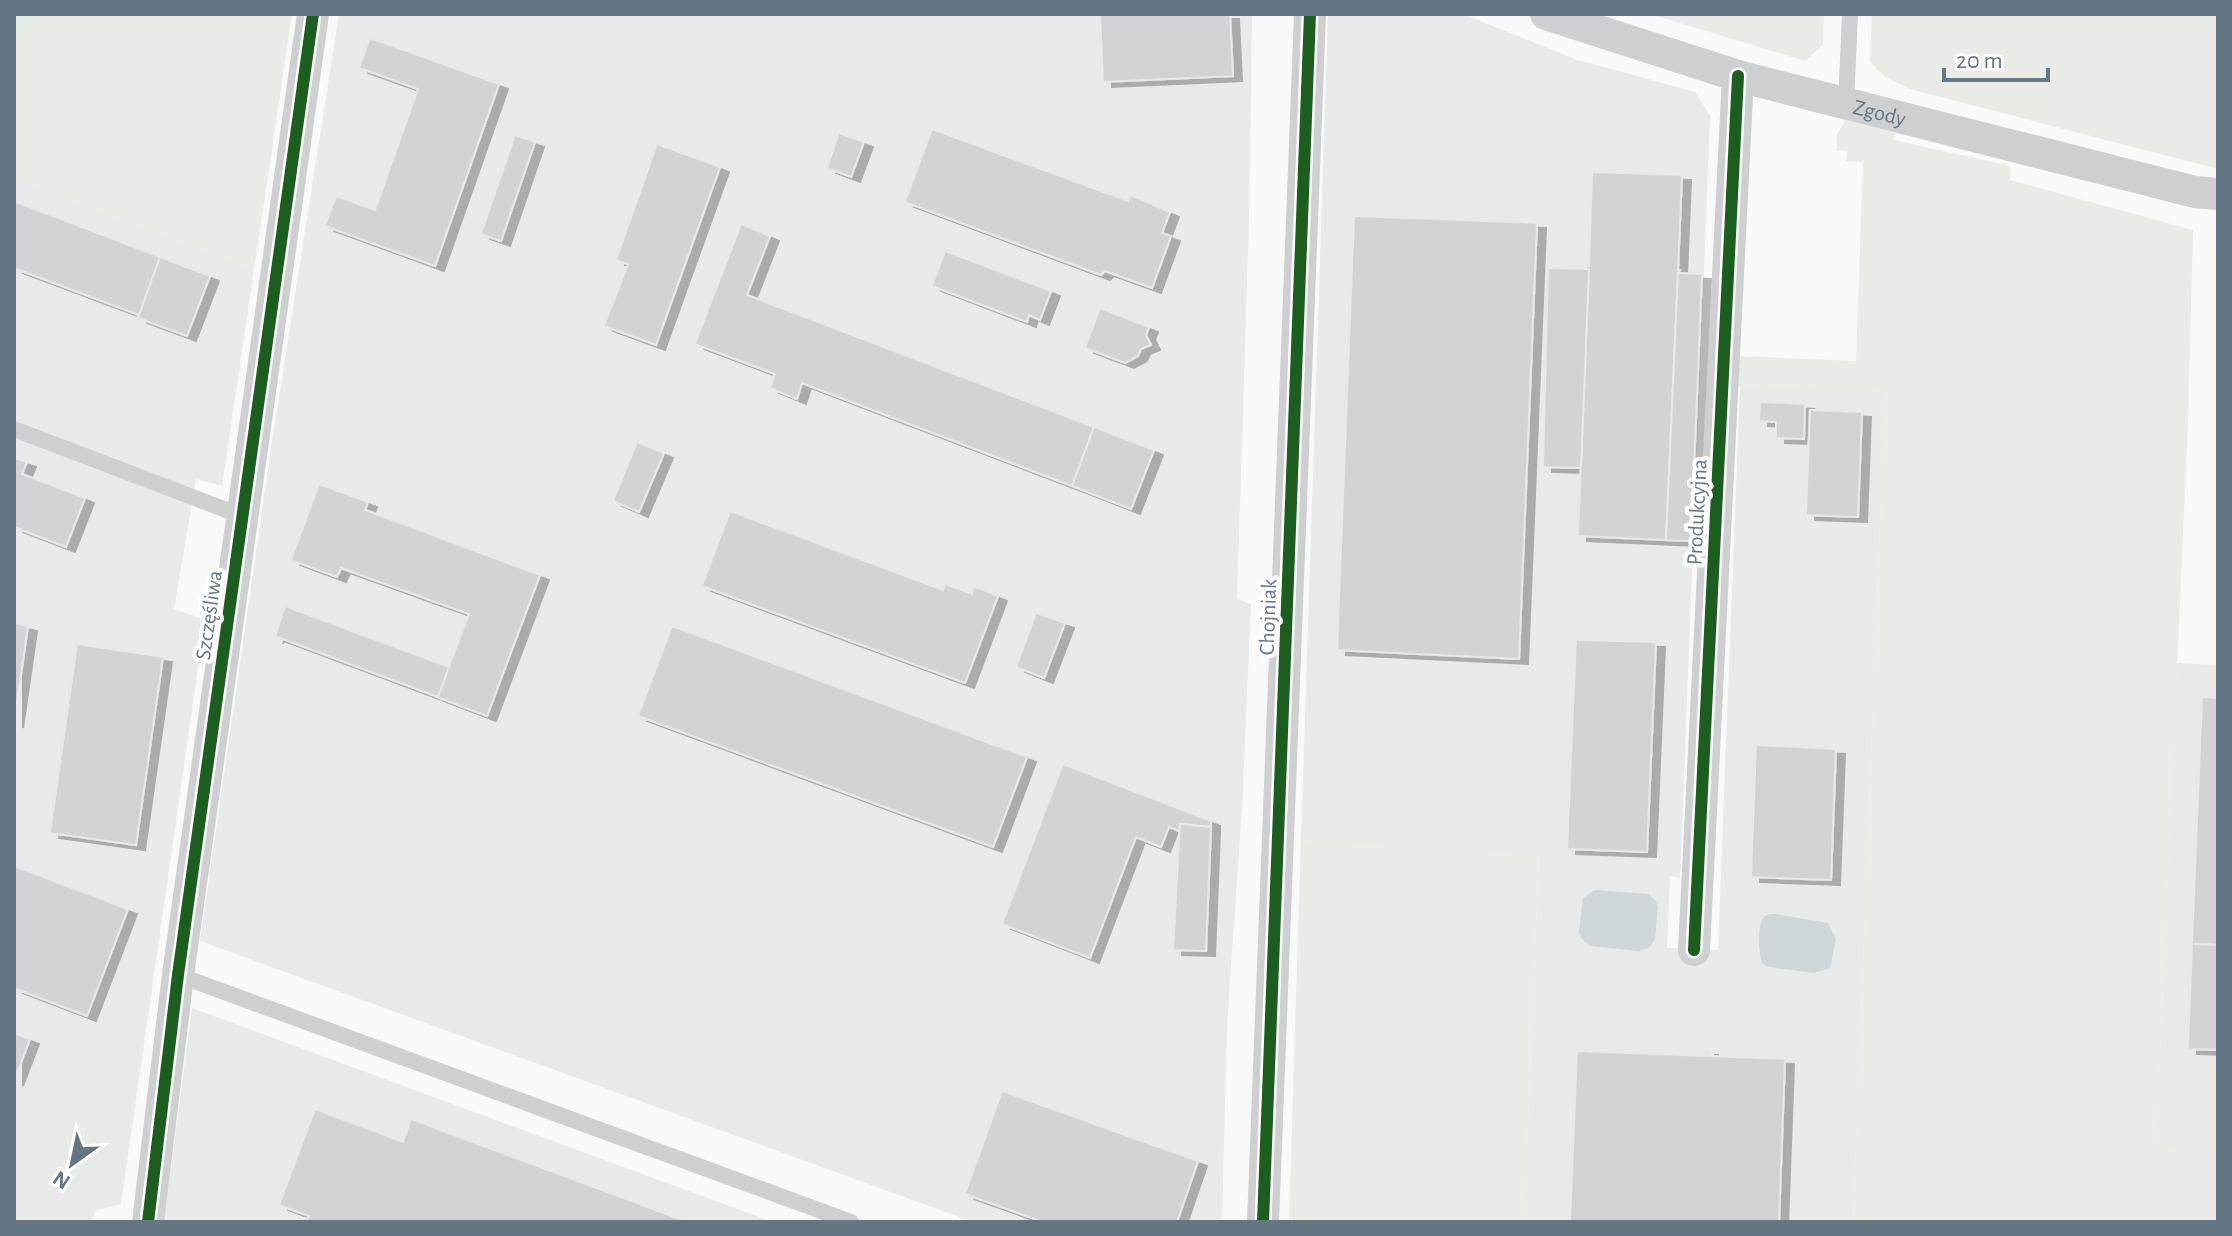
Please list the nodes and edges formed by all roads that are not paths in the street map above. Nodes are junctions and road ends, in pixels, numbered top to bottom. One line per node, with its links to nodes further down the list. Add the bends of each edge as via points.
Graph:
1 (313, 14): 9 (street, Szczęśliwa)
2 (1310, 14): 14 (street, Chojniak)
3 (1546, 14): 5 (street, Zgody)
4 (1850, 14): 6 (lane)
5 (1738, 76): 6 (street, Zgody); 10 (street, Produkcyjna)
6 (1846, 104): 7 (street, Zgody)
7 (2218, 194)
8 (14, 429): 9 (lane)
9 (242, 516): 11 (street, Szczęśliwa)
10 (1694, 950)
11 (178, 975): 12 (street, Szczęśliwa); 13 (lane)
12 (148, 1222)
13 (851, 1222)
14 (1263, 1222)

